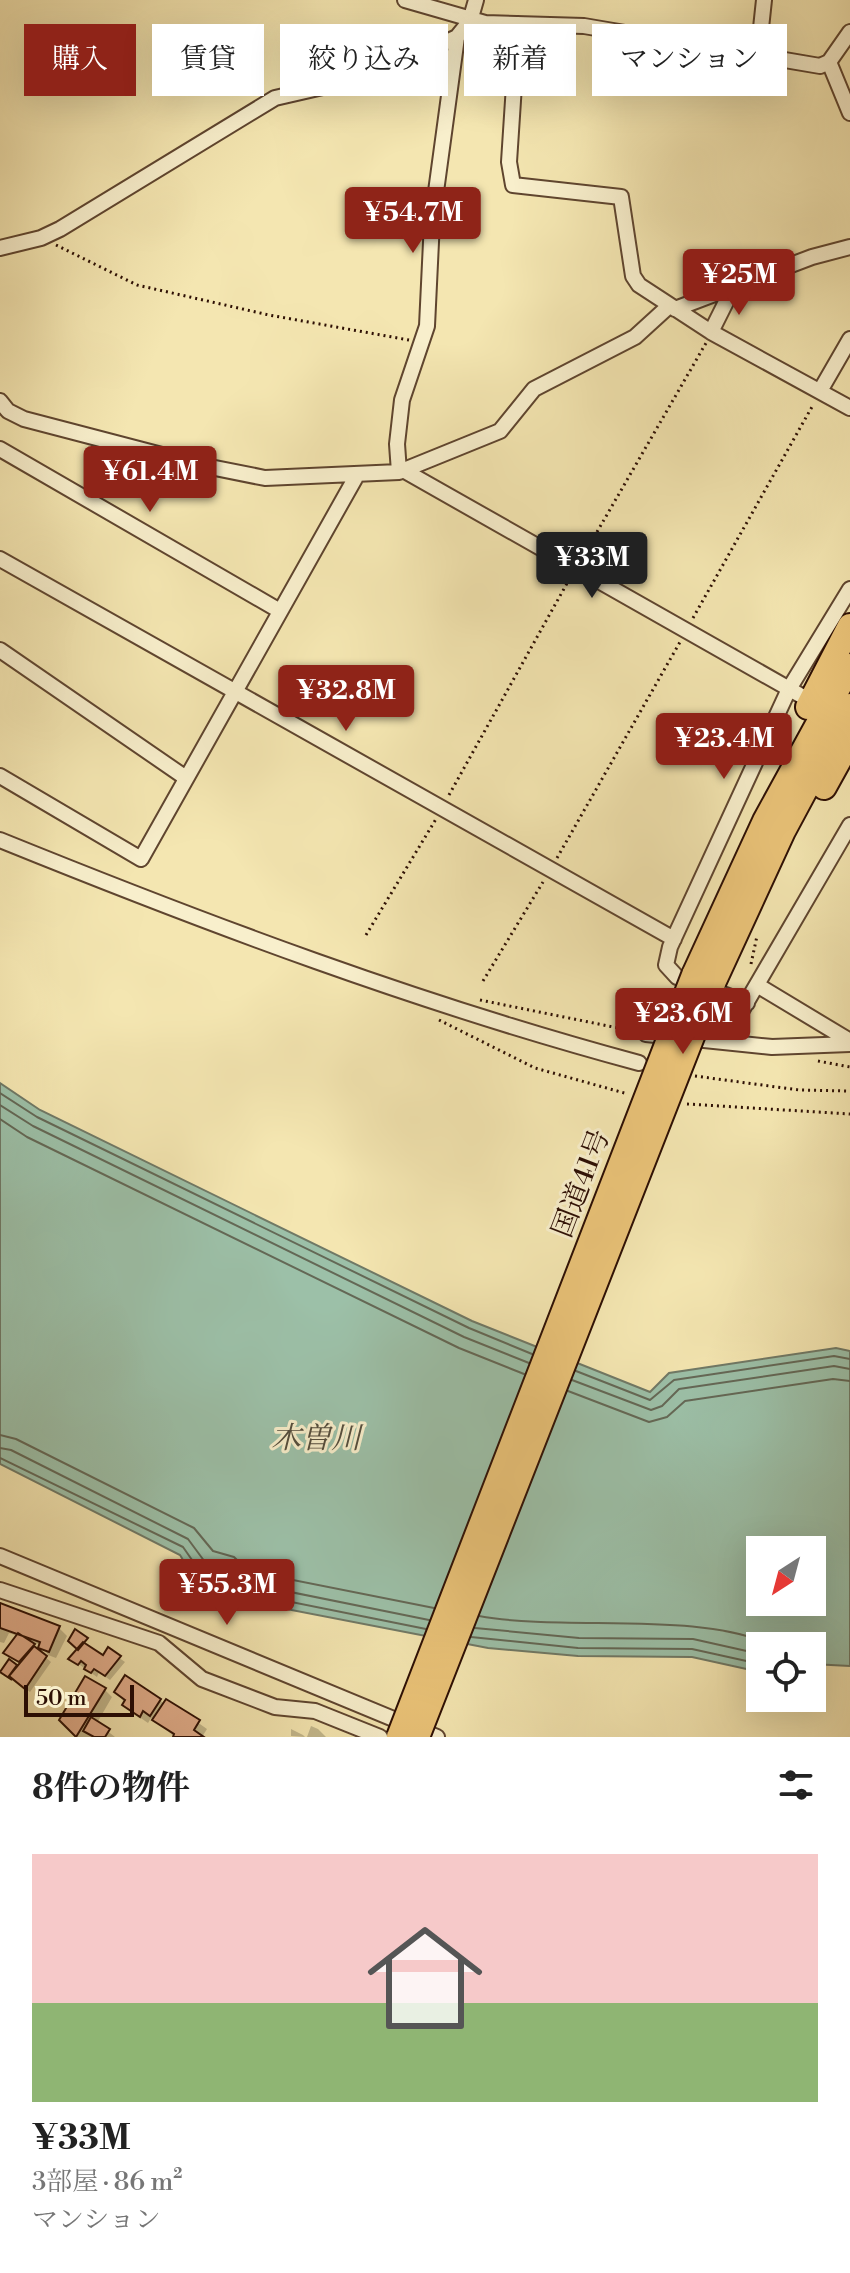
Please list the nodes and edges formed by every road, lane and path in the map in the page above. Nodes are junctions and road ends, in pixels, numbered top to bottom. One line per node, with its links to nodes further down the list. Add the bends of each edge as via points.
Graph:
1 (405, 0): 4 (street)
2 (476, 0): 4 (street)
3 (764, 0): 6 (street)
4 (470, 21): 5 (street); 8 (street)
5 (518, 24)
6 (761, 24)
7 (850, 32): 10 (street)
8 (457, 37): 13 (street, via 375,75 275,98); 20 (street)
9 (787, 61): 10 (street, via 820,66)
10 (829, 62): 12 (street)
11 (513, 96): 17 (street, via 509,162 513,185 621,197 633,276 651,296)
12 (850, 113)
13 (41, 238): 15 (street); 20 (path, via 137,285)
14 (850, 247): 16 (street)
15 (0, 248)
16 (733, 288): 17 (street); 18 (street)
17 (672, 308): 18 (street); 25 (street, via 635,337 534,389 500,431)
18 (711, 332): 21 (street); 28 (path)
19 (850, 339): 21 (street)
20 (421, 343): 25 (street, via 402,400 397,444)
21 (820, 391): 22 (street); 32 (path)
22 (850, 408)
23 (3, 411): 26 (street, via 252,476)
24 (0, 449): 30 (street)
25 (401, 471): 26 (street); 28 (street)
26 (357, 475): 30 (street)
27 (0, 559): 35 (street)
28 (576, 569): 32 (street); 41 (path)
29 (850, 589): 36 (street)
30 (280, 611): 35 (street)
31 (850, 626): 42 (highway, via 774,777)
32 (685, 632): 36 (street); 45 (path)
33 (0, 650): 40 (street)
34 (850, 666): 42 (highway, 国道41号)
35 (235, 692): 40 (street); 41 (street)
36 (795, 692): 48 (street)
37 (850, 706): 46 (highway, 国道41号)
38 (850, 740): 46 (highway, via 752,915)
39 (0, 776): 40 (street, via 141,859)
40 (186, 778)
41 (442, 809): 45 (street); 47 (path)
42 (765, 821): 49 (highway, 国道41号)
43 (850, 825): 51 (street)
44 (0, 840): 58 (street, via 224,930 396,991)
45 (550, 871): 48 (street); 50 (path)
46 (736, 931): 49 (highway, 国道41号)
47 (366, 935)
48 (674, 939): 53 (street, via 666,965 677,977)
49 (703, 979): 66 (highway, 国道41号, bridge); 67 (highway, 国道41号, bridge)
50 (483, 981)
51 (757, 985): 53 (street); 57 (street)
52 (479, 1000): 55 (path)
53 (747, 1003): 56 (street)
54 (429, 1015): 61 (path, via 535,1068)
55 (646, 1034): 56 (street)
56 (724, 1041): 57 (street, via 772,1047)
57 (850, 1043)
58 (639, 1063)
59 (694, 1076): 60 (path)
60 (850, 1091)
61 (642, 1097)
62 (683, 1104): 63 (path)
63 (850, 1114)
64 (0, 1556): 71 (street)
65 (0, 1590): 68 (street, via 159,1643 202,1679 275,1707 315,1711)
66 (437, 1693): 69 (highway, 国道41号, bridge); 70 (highway, bridge)
67 (400, 1730)
68 (380, 1737)
69 (417, 1737)
70 (424, 1737)
71 (437, 1737)

